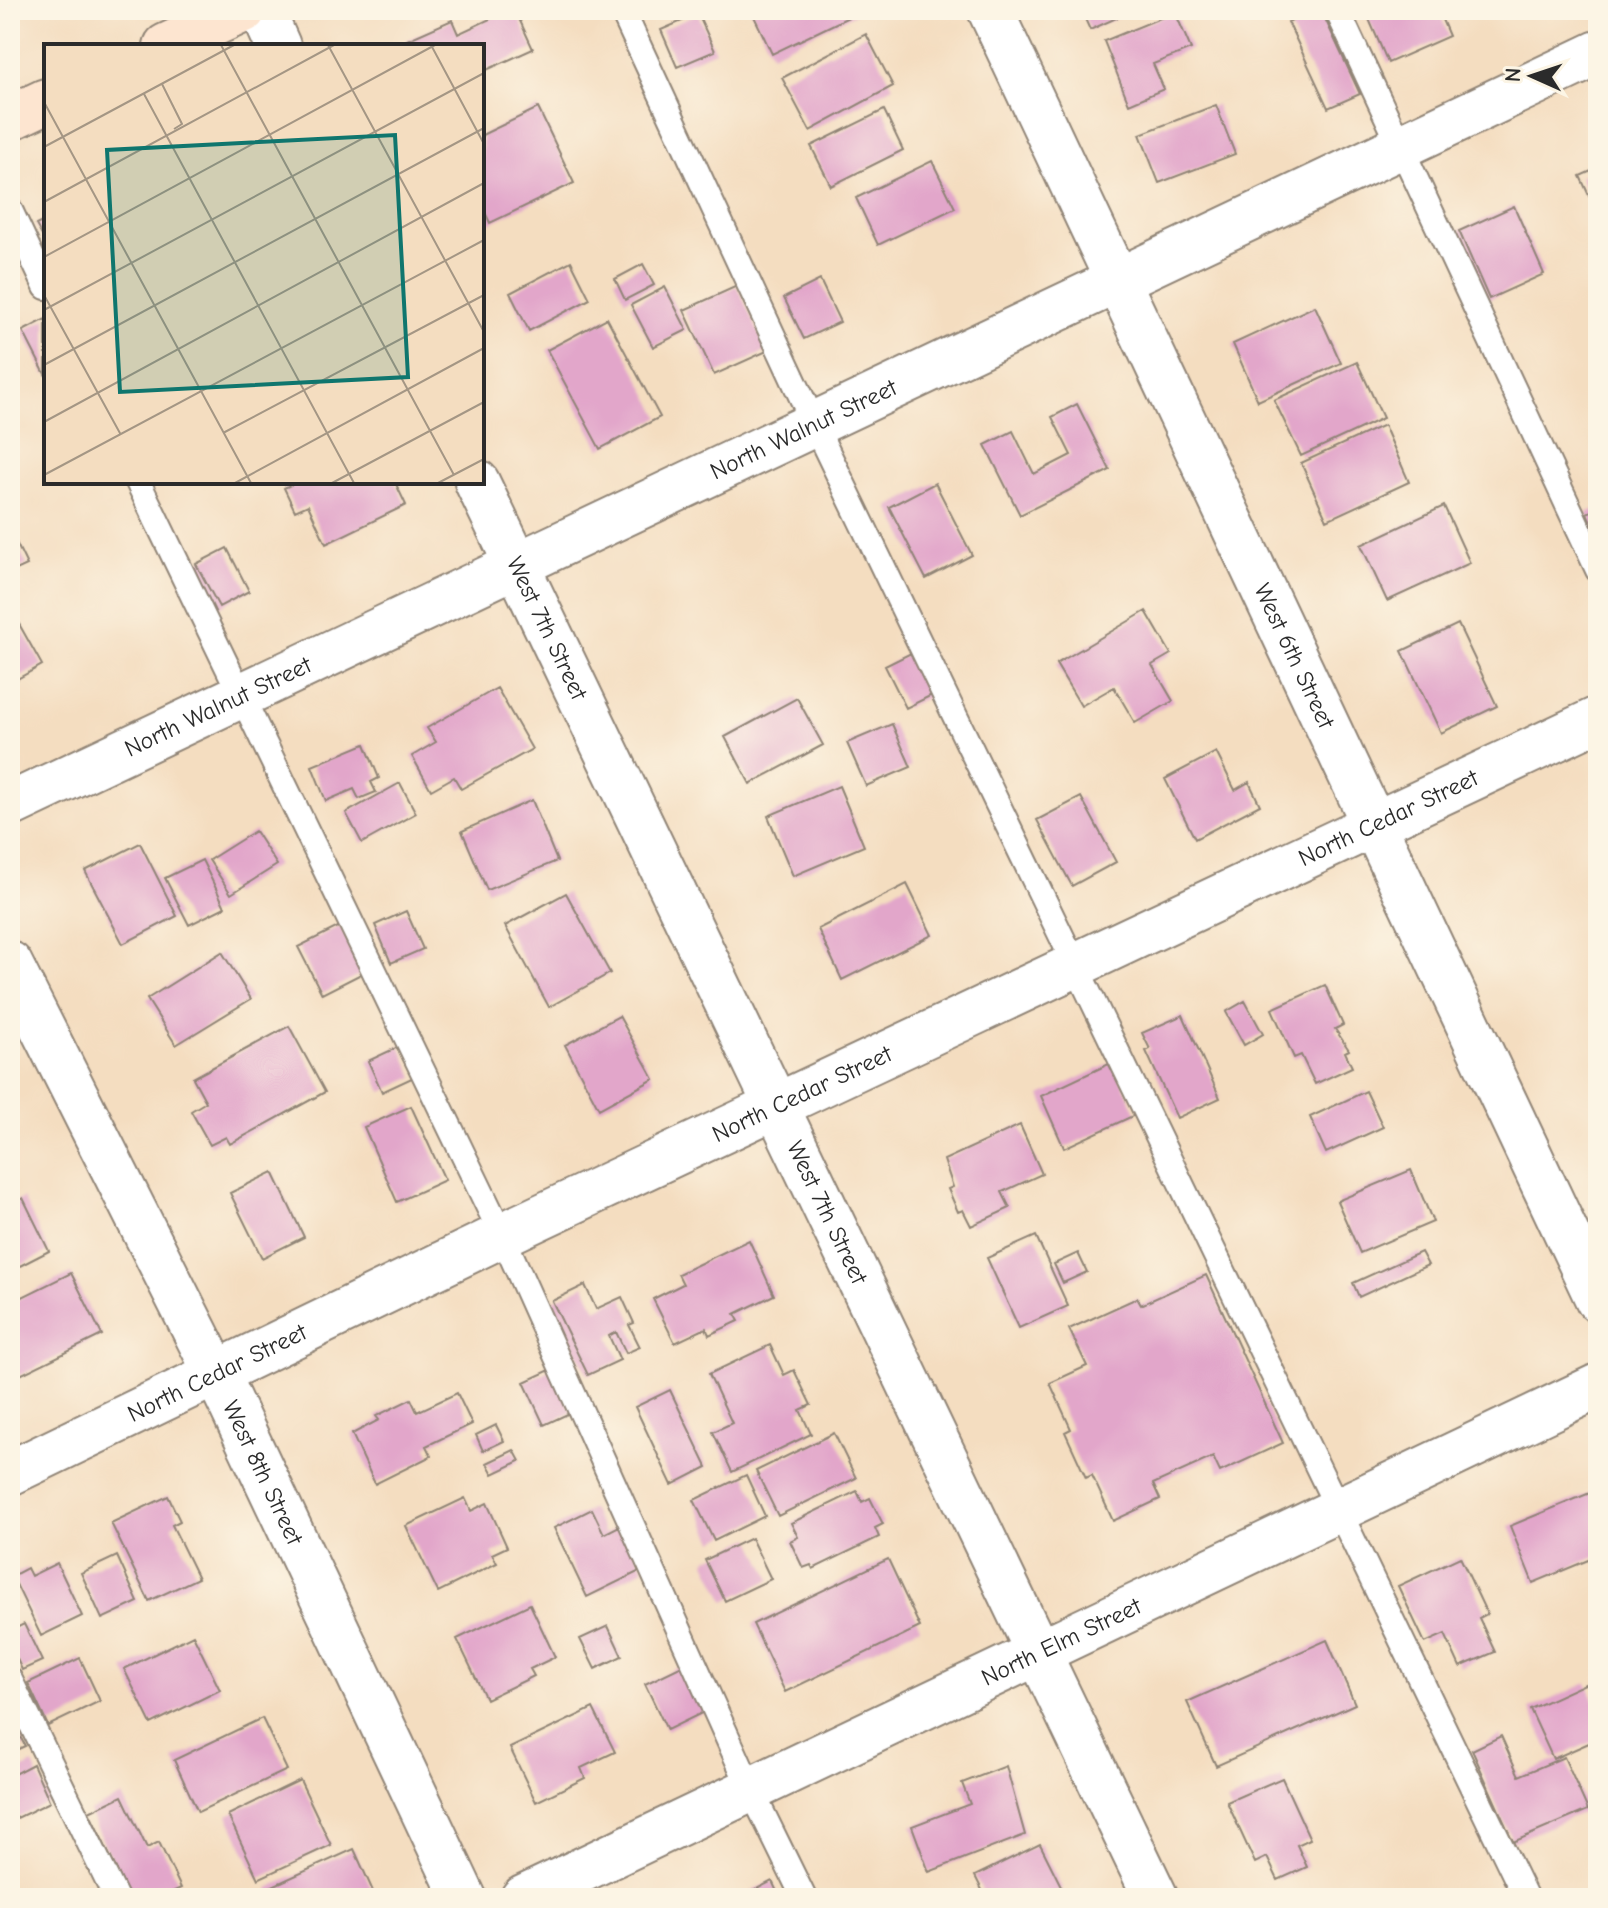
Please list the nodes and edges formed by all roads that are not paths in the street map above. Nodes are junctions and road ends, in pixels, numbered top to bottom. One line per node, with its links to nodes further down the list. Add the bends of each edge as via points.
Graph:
1 (244, 10): 6 (street)
2 (262, 10): 7 (street)
3 (622, 10): 15 (lane)
4 (990, 10): 13 (street, West 6th Street)
5 (1337, 10): 11 (lane)
6 (170, 44)
7 (277, 44)
8 (1598, 53): 11 (street, North Walnut Street)
9 (44, 102): 10 (street)
10 (10, 118)
11 (1400, 146): 13 (street, North Walnut Street); 19 (lane)
12 (10, 210): 14 (lane)
13 (1116, 281): 15 (street, North Walnut Street); 23 (street, West 6th Street)
14 (44, 283)
15 (814, 424): 18 (street, North Walnut Street); 25 (lane)
16 (139, 484): 20 (lane)
17 (478, 484): 18 (street, West 7th Street)
18 (516, 565): 20 (street, North Walnut Street); 26 (street, West 7th Street)
19 (1598, 570)
20 (239, 696): 22 (street, North Walnut Street); 27 (lane)
21 (1598, 719): 23 (street, North Cedar Street)
22 (10, 805)
23 (1374, 825): 25 (street, North Cedar Street); 28 (street, West 6th Street)
24 (10, 964): 29 (street, West 8th Street)
25 (1077, 965): 26 (street, North Cedar Street); 32 (lane)
26 (776, 1107): 27 (street, North Cedar Street); 33 (street, West 7th Street)
27 (502, 1235): 29 (street, North Cedar Street); 35 (lane)
28 (1598, 1300)
29 (216, 1373): 31 (street, North Cedar Street); 37 (street, West 8th Street)
30 (1598, 1386): 32 (street, North Elm Street)
31 (10, 1473)
32 (1341, 1509): 33 (street, North Elm Street); 41 (lane)
33 (1039, 1653): 35 (street, North Elm Street); 40 (street, West 7th Street)
34 (10, 1680): 36 (lane)
35 (751, 1790): 38 (street, North Elm Street); 39 (lane)
36 (116, 1898)
37 (464, 1898)
38 (523, 1898)
39 (804, 1898)
40 (1156, 1898)
41 (1526, 1898)

